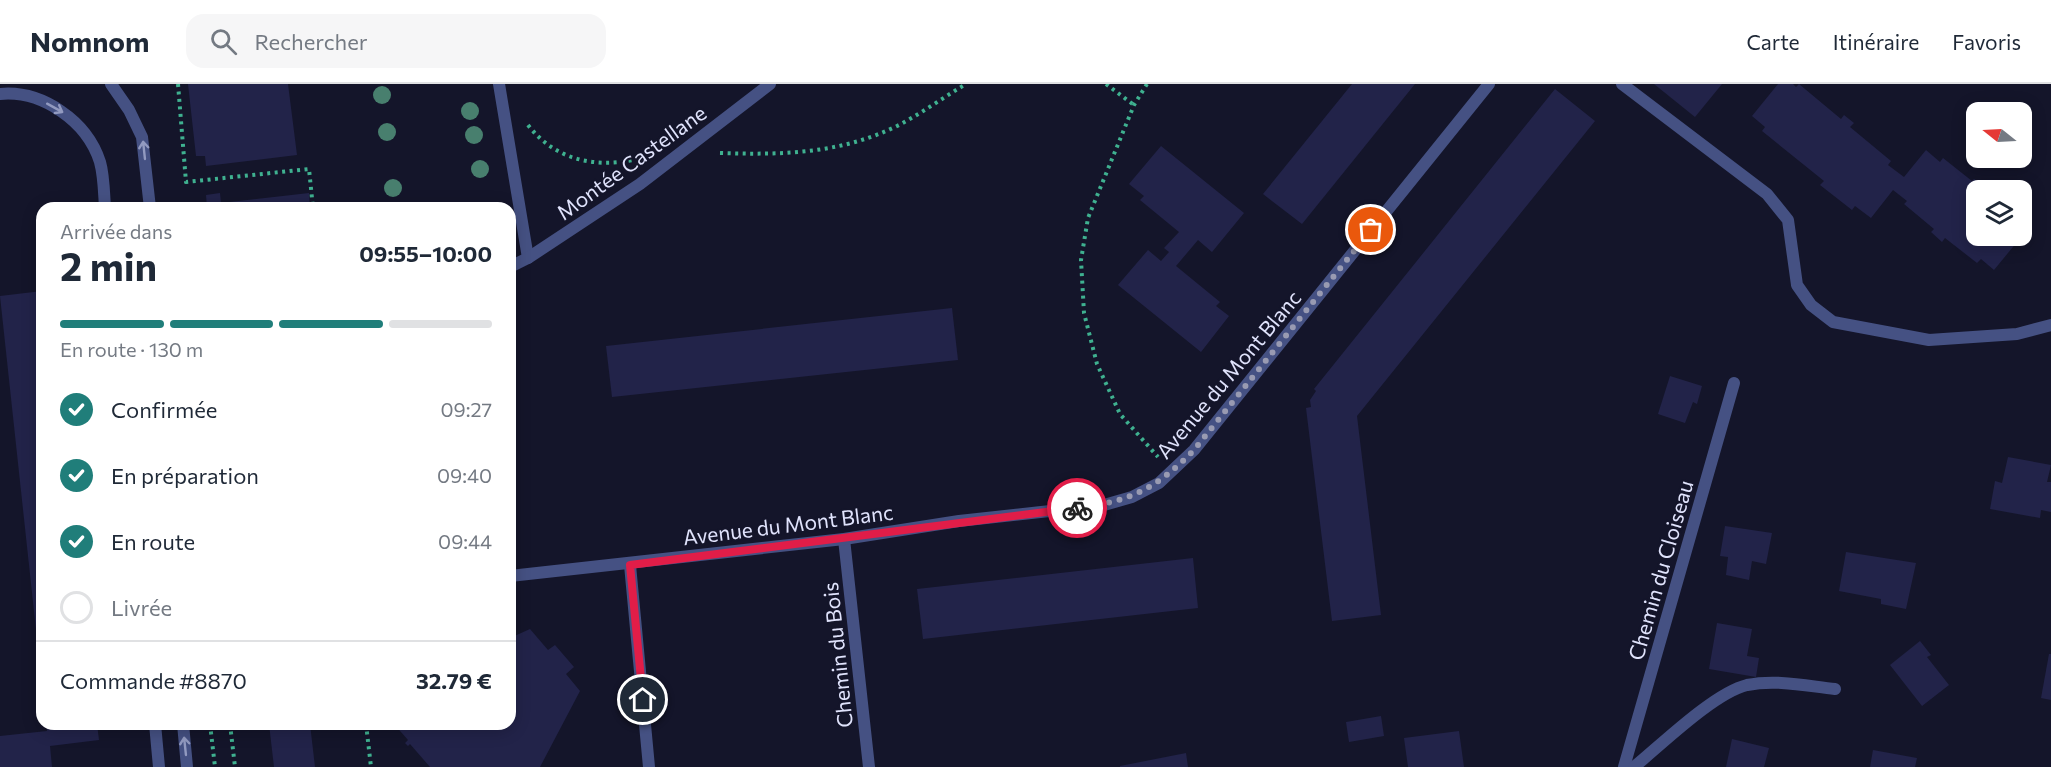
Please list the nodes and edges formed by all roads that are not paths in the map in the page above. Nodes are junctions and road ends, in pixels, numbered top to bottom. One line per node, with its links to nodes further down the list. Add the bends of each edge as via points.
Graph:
1 (111, 84): 8 (street, one-way to 1, via 142,137)
2 (499, 84): 9 (street)
3 (770, 84): 9 (street, Montée Castellane, via 640,184)
4 (1489, 84): 13 (street, Avenue du Mont Blanc, via 1172,473 1132,497 1104,505)
5 (1622, 84): 11 (street, via 1767,194 1788,220 1797,285 1811,305 1833,322 1929,340 2017,334)
6 (0, 94): 7 (street, one-way to 7, via 33,96 64,113 86,136 100,162)
7 (104, 202)
8 (149, 202)
9 (528, 258): 10 (street, Montée Castellane)
10 (516, 264)
11 (2051, 325)
12 (1734, 383): 23 (street, Chemin du Cloiseau)
13 (844, 539): 14 (street, Avenue du Mont Blanc); 22 (street, Chemin du Bois)
14 (630, 565): 15 (street, Avenue du Mont Blanc); 21 (street)
15 (516, 575)
16 (1836, 689): 24 (street, via 1784,683 1746,686 1693,718)
17 (156, 730): 19 (street)
18 (184, 730): 20 (street, one-way to 18)
19 (159, 767)
20 (187, 767)
21 (649, 767)
22 (869, 767)
23 (1624, 767)
24 (1634, 767)

